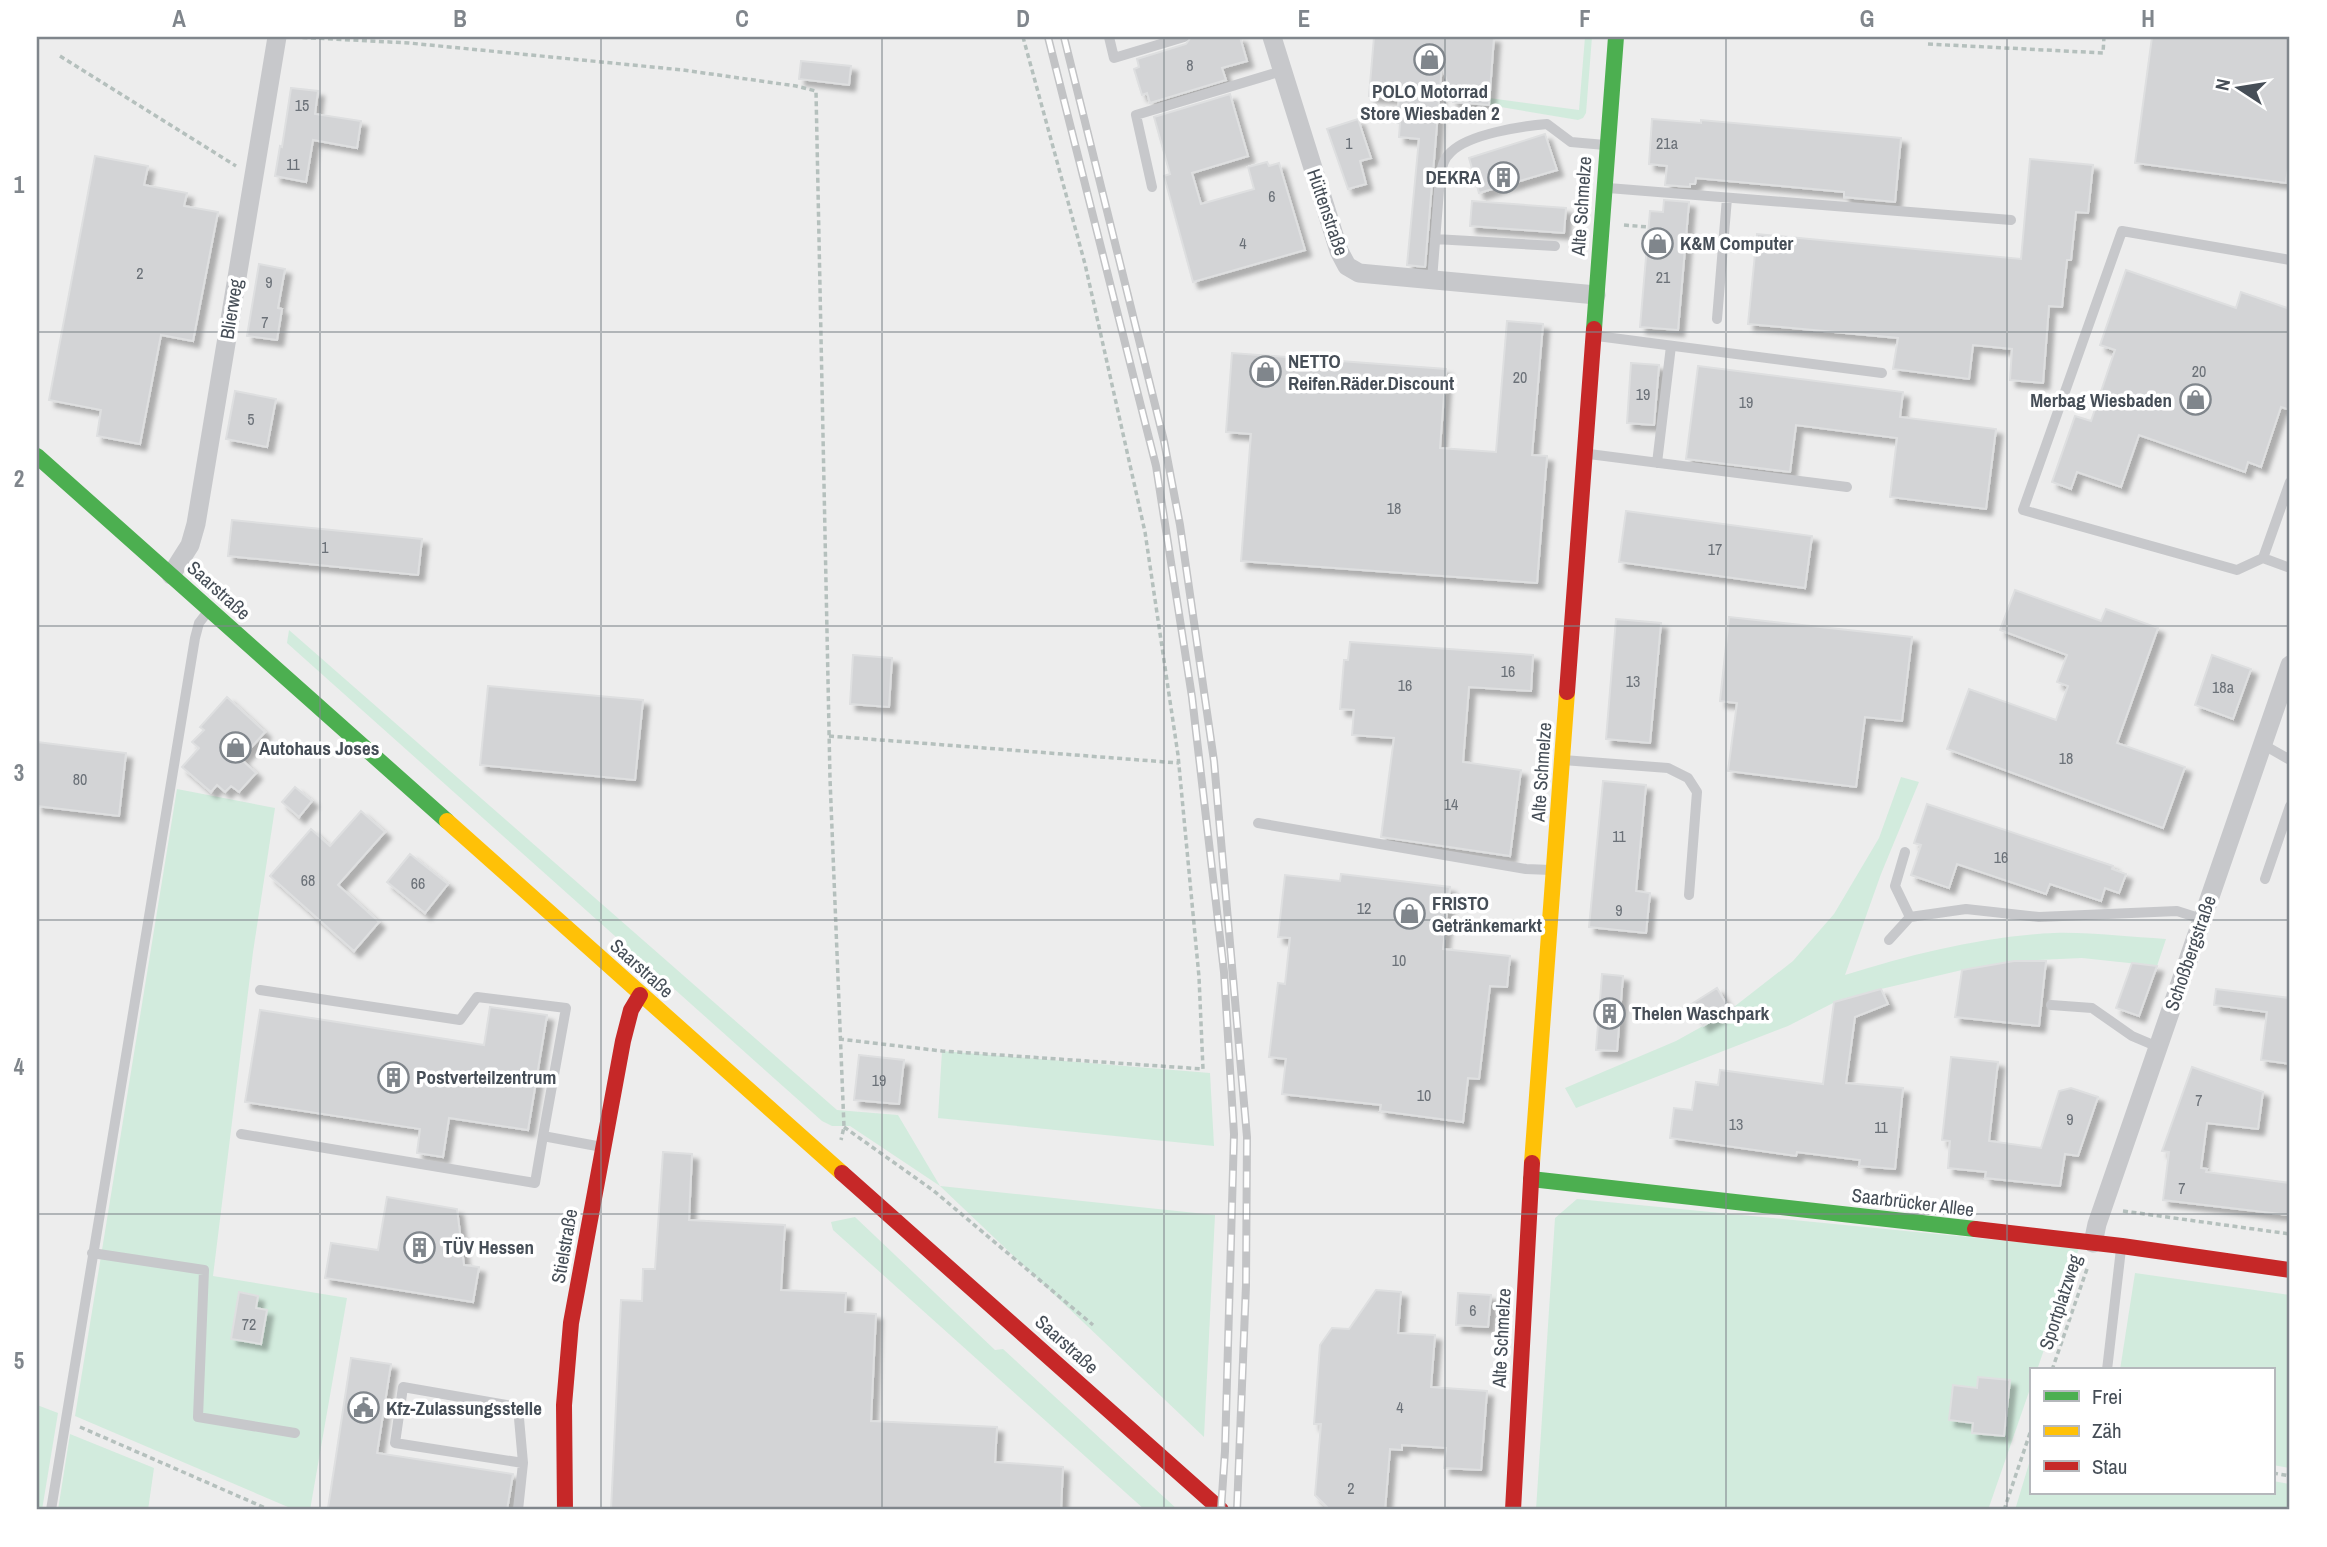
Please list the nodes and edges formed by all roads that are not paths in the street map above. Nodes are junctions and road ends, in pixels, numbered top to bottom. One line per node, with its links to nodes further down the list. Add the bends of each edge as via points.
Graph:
1 (277, 37): 28 (street, Blierweg, via 196,524 190,545)
2 (1109, 37): 3 (lane, via 1114,58)
3 (1184, 37)
4 (1272, 37): 6 (street, Hüttenstraße)
5 (1616, 37): 7 (street, Alte Schmelze)
6 (1282, 71): 8 (lane, via 1136,115); 15 (street, Hüttenstraße, via 1347,266 1359,273)
7 (1606, 146): 9 (street, Alte Schmelze); 12 (lane, via 1571,142 1548,124 1491,134 1452,150 1440,177)
8 (1152, 187)
9 (1604, 188): 10 (lane); 16 (street, Alte Schmelze)
10 (1727, 198): 11 (lane); 17 (lane)
11 (2011, 220)
12 (1436, 239): 13 (lane); 15 (lane)
13 (1555, 246)
14 (2290, 260): 26 (lane, via 2123,232 2023,510 2237,570)
15 (1432, 280): 16 (street, Hüttenstraße)
16 (1596, 295): 18 (street, Alte Schmelze)
17 (1717, 319)
18 (1593, 335): 19 (lane); 21 (street, Alte Schmelze)
19 (1671, 346): 20 (lane); 23 (lane)
20 (1882, 373)
21 (1585, 453): 23 (lane); 33 (street, Alte Schmelze)
22 (37, 456): 28 (street, Saarstraße)
23 (1657, 463): 25 (lane)
24 (2290, 482): 26 (lane)
25 (1847, 487)
26 (2263, 558): 27 (lane)
27 (2290, 568)
28 (171, 575): 29 (street, Saarstraße)
29 (209, 609): 45 (street, Saarstraße); 54 (lane, via 195,638)
30 (2290, 665): 31 (street, Schoßbergstraße)
31 (2284, 702): 32 (street, Schoßbergstraße)
32 (2262, 744): 34 (lane); 42 (street, Schoßbergstraße)
33 (1563, 760): 38 (street, Alte Schmelze); 40 (lane, via 1668,768 1688,778 1697,792)
34 (2290, 760)
35 (2290, 806): 39 (lane)
36 (1258, 823): 38 (lane, via 1526,869)
37 (1905, 852): 41 (lane, via 1895,886)
38 (1555, 870): 51 (street, Alte Schmelze)
39 (2265, 879)
40 (1689, 895)
41 (1910, 917): 42 (lane, via 1966,909 2039,917 2177,911); 43 (lane)
42 (2202, 919): 47 (street, Schoßbergstraße)
43 (1889, 940)
44 (260, 989): 49 (lane, via 460,1020 477,997 566,1008)
45 (640, 995): 50 (street, Stielstraße, via 626,1026); 62 (street, Saarstraße)
46 (2051, 1004): 47 (lane, via 2092,1008 2132,1036)
47 (2158, 1047): 52 (street, Schoßbergstraße)
48 (241, 1134): 49 (lane, via 535,1183)
49 (543, 1136): 50 (lane)
50 (603, 1148): 61 (street, Stielstraße, via 566,1365)
51 (1531, 1179): 52 (street, Saarbrücker Allee); 63 (street, Alte Schmelze)
52 (2093, 1243): 53 (street, Saarbrücker Allee)
53 (2122, 1246): 55 (street, Saarbrücker Allee); 56 (lane)
54 (92, 1253): 57 (lane, via 204,1269 198,1417); 59 (lane)
55 (2290, 1269)
56 (2107, 1368)
57 (295, 1433)
58 (523, 1464): 58 (lane, via 518,1407 403,1387 395,1443); 60 (lane)
59 (51, 1510)
60 (518, 1510)
61 (565, 1510)
62 (1221, 1510)
63 (1513, 1510)

